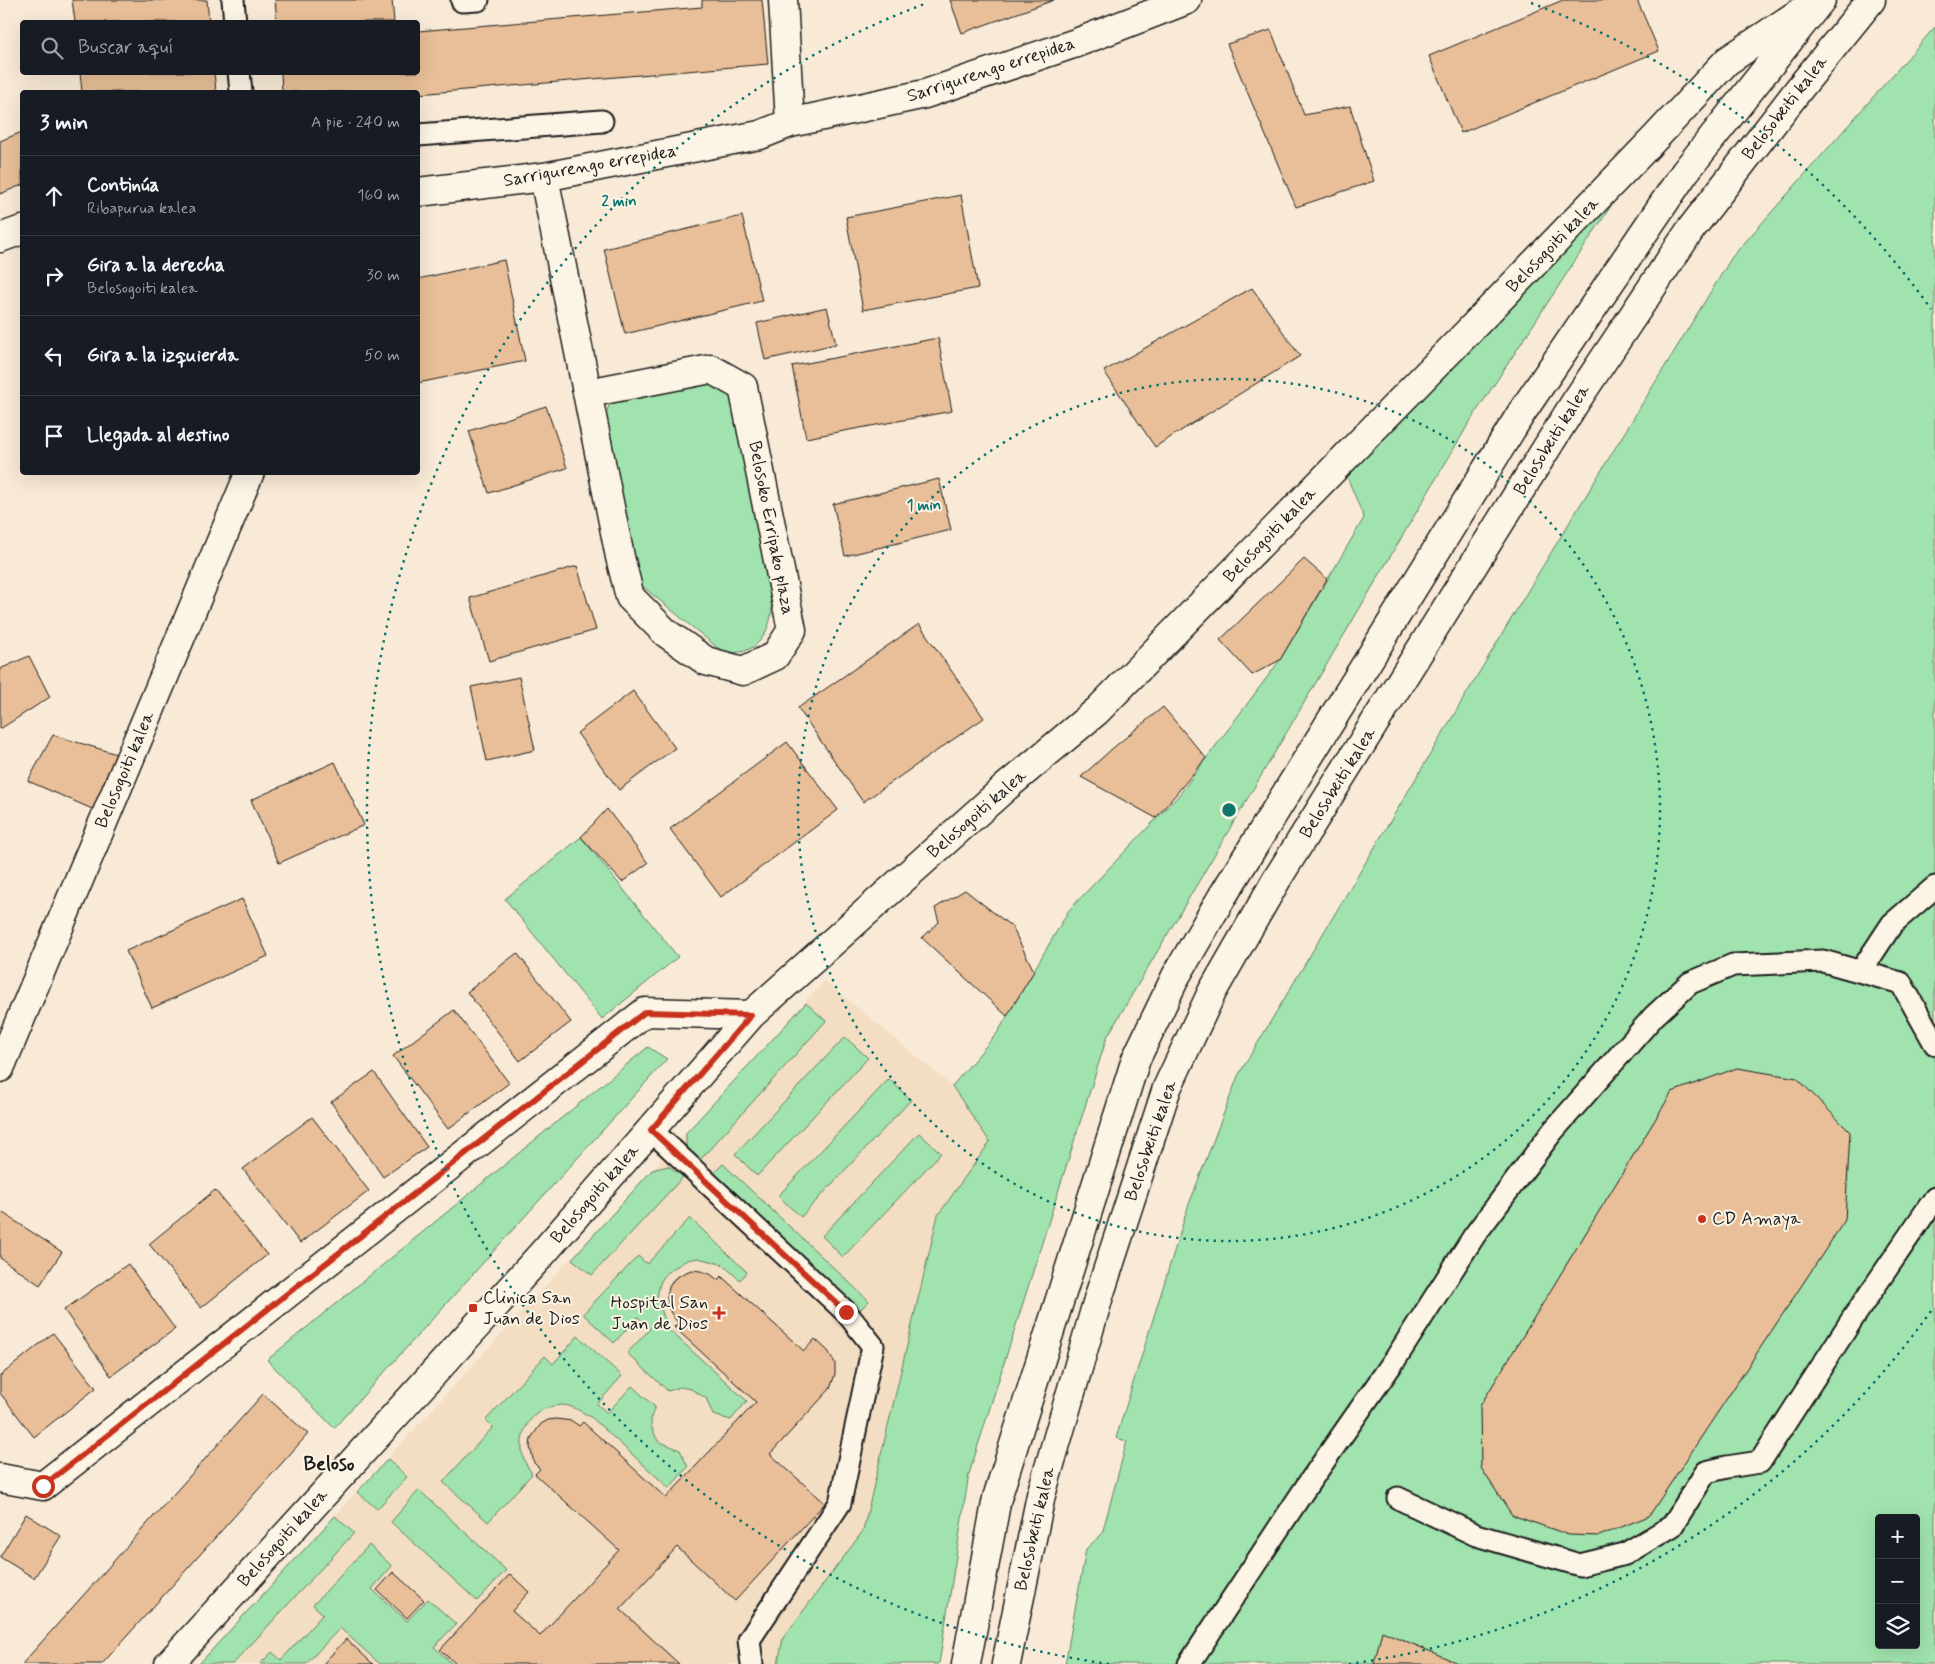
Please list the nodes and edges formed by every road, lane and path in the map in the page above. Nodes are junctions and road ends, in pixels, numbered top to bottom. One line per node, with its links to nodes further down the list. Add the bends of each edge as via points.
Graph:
1 (233, 0): 8 (lane)
2 (462, 0): 3 (lane)
3 (478, 0)
4 (783, 0): 12 (street)
5 (1187, 0): 12 (street, Sarrigurengo errepidea, via 1076,43 925,94)
6 (1820, 0): 22 (street, Belosogoiti kalea, via 1727,61 1473,327 1097,711 1006,787); 31 (street, via 1685,172 1522,412 1176,976 1136,1059 997,1498)
7 (1871, 0): 32 (street, Belosobeiti kalea, via 1691,229 1576,401 1277,879 1212,992 1167,1088 1099,1296 1041,1495)
8 (235, 20)
9 (239, 75): 10 (lane)
10 (241, 90)
11 (602, 121): 13 (lane)
12 (790, 123): 14 (street, Sarrigurengo errepidea, via 760,135)
13 (420, 135)
14 (544, 177): 15 (street, Sarrigurengo errepidea); 18 (street, Belosoko Erripako plaza)
15 (420, 192)
16 (20, 231): 17 (street)
17 (0, 238)
18 (588, 393): 18 (street, Belosoko Erripako plaza, via 630,597 666,632 706,661 743,671 775,656 792,630 743,387 711,369)
19 (249, 475): 24 (street, Belosogoiti kalea)
20 (1935, 887): 21 (lane, via 1892,924)
21 (1861, 971): 23 (lane, via 1901,983); 33 (lane, via 1823,961 1733,965 1690,983 1654,1016 1552,1132 1474,1236 1396,1358)
22 (751, 1015): 25 (street, Belosogoiti kalea); 27 (street, via 645,1012 43,1486)
23 (1935, 1044)
24 (0, 1068)
25 (651, 1130): 29 (street, Belosogoiti kalea, via 482,1321); 30 (lane, via 846,1312 873,1346 840,1503 749,1640)
26 (1935, 1198): 28 (lane, via 1760,1462 1706,1472 1672,1526 1625,1554 1580,1565 1476,1535)
27 (0, 1478)
28 (1398, 1498)
29 (169, 1664)
30 (752, 1664)
31 (966, 1664)
32 (1006, 1664)
33 (1189, 1664)

